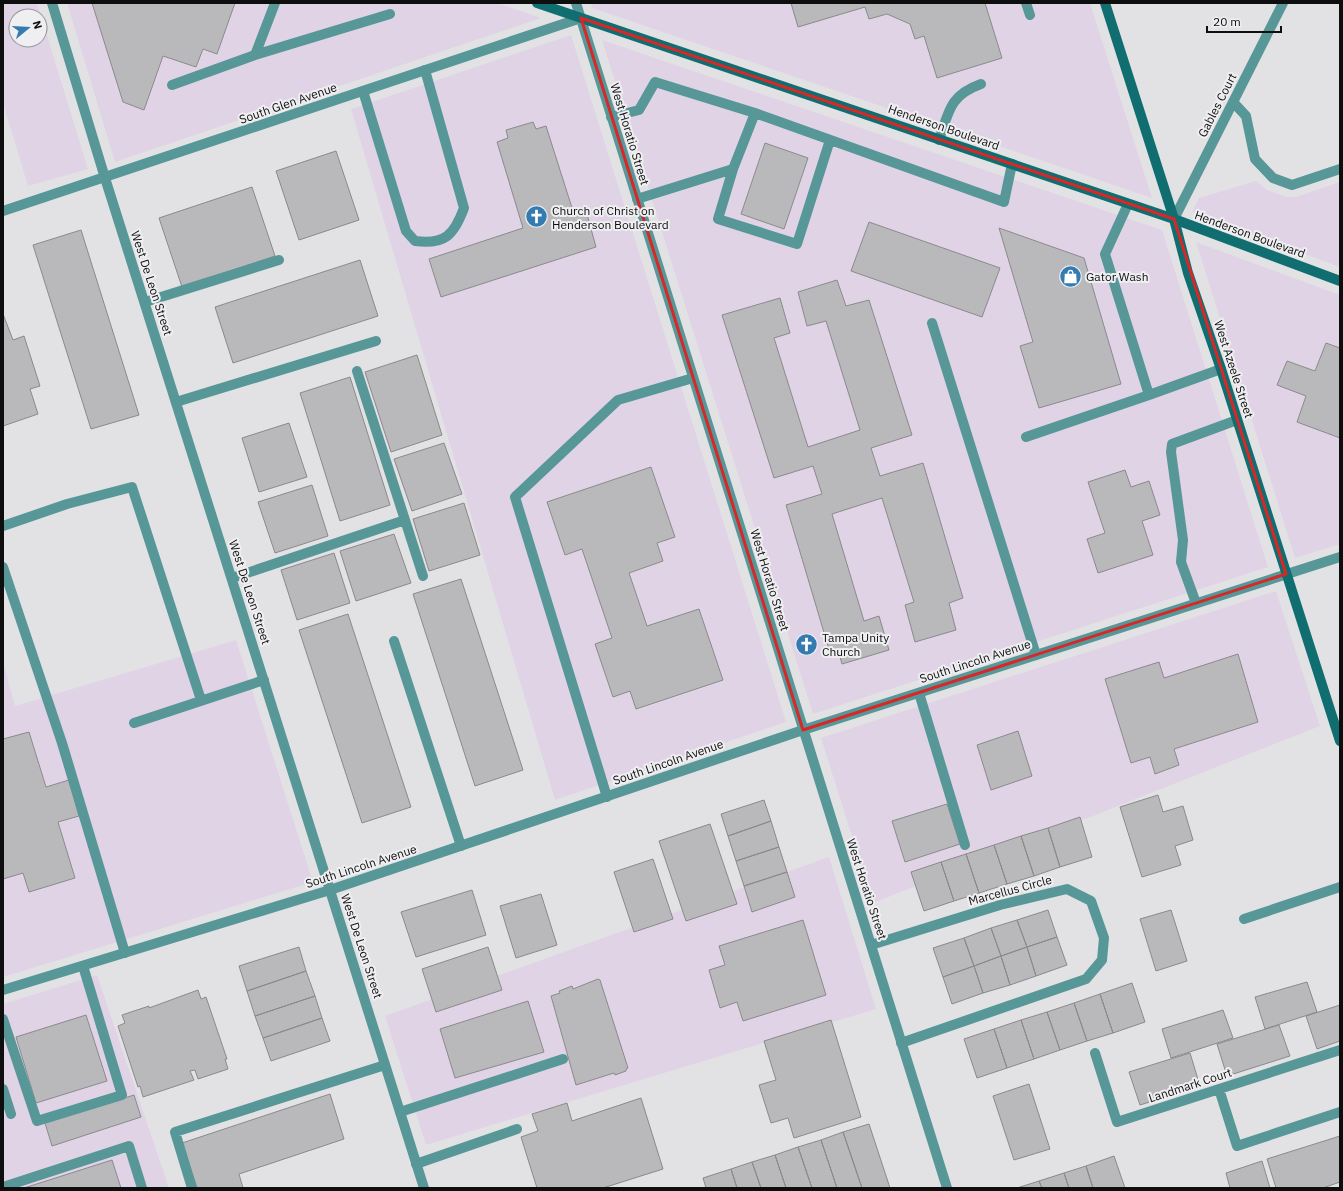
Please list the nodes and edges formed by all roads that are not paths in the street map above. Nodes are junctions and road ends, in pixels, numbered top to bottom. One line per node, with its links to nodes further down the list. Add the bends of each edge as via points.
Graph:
1 (52, 3): 24 (street, West De Leon Street)
2 (275, 3): 11 (street)
3 (537, 3): 10 (main road, Henderson Boulevard)
4 (576, 3): 10 (street, West Horatio Street)
5 (1026, 3): 9 (street)
6 (1105, 3): 28 (main road, West Azeele Street)
7 (1283, 3): 16 (street, Gables Court)
8 (390, 14): 11 (street)
9 (1030, 15)
10 (581, 18): 12 (street, South Glen Avenue); 18 (street, West Horatio Street); 20 (main road, Henderson Boulevard)
11 (255, 55): 14 (street)
12 (425, 70): 15 (street, South Glen Avenue); 15 (street, via 464,208 458,225 448,236 440,240 431,243 416,241 406,231)
13 (981, 84): 20 (street, via 966,89 957,98 950,109)
14 (172, 85)
15 (363, 91): 24 (street, South Glen Avenue)
16 (1233, 102): 23 (street, via 1246,116 1255,159 1273,178 1292,185); 28 (street, Gables Court)
17 (755, 113): 18 (street, via 655,82 639,110); 19 (street); 22 (street)
18 (611, 117): 25 (street, West Horatio Street)
19 (830, 140): 21 (street, via 1004,202); 22 (street, via 797,244 718,219)
20 (939, 140): 21 (main road, Henderson Boulevard)
21 (1012, 164): 26 (main road, Henderson Boulevard)
22 (733, 169): 25 (street)
23 (1340, 169)
24 (105, 178): 27 (street, South Glen Avenue); 31 (street, West De Leon Street)
25 (637, 199): 36 (street, West Horatio Street)
26 (1128, 204): 28 (main road, Henderson Boulevard); 37 (street, via 1105,254)
27 (3, 211)
28 (1174, 219): 30 (main road, Henderson Boulevard); 34 (main road, West Azeele Street, via 1188,273)
29 (278, 260): 31 (street)
30 (1340, 281)
31 (145, 302): 38 (street, West De Leon Street)
32 (932, 323): 50 (street)
33 (376, 341): 38 (street)
34 (1221, 369): 37 (street); 39 (main road, West Azeele Street)
35 (357, 371): 41 (street)
36 (693, 378): 55 (street, West Horatio Street); 57 (street, via 618,400 515,497)
37 (1149, 395): 40 (street)
38 (176, 402): 47 (street, West De Leon Street)
39 (1237, 420): 45 (main road, West Azeele Street); 48 (street, via 1172,444 1184,540 1181,562)
40 (1026, 437)
41 (405, 520): 46 (street); 47 (street)
42 (3, 526): 53 (street, via 67,504 132,486)
43 (1340, 557): 45 (street, South Lincoln Avenue)
44 (3, 567): 64 (street, via 62,743)
45 (1286, 574): 48 (street, South Lincoln Avenue); 56 (main road, West Azeele Street)
46 (423, 576)
47 (232, 578): 51 (street, West De Leon Street)
48 (1196, 603): 50 (street, South Lincoln Avenue)
49 (394, 641): 59 (street)
50 (1036, 655): 52 (street, South Lincoln Avenue)
51 (264, 680): 53 (street); 61 (street, West De Leon Street)
52 (919, 693): 55 (street, South Lincoln Avenue); 58 (street)
53 (201, 700): 54 (street)
54 (134, 723)
55 (803, 730): 57 (street, South Lincoln Avenue); 63 (street, West Horatio Street)
56 (1340, 741)
57 (607, 797): 59 (street, South Lincoln Avenue)
58 (965, 845)
59 (461, 846): 61 (street, South Lincoln Avenue)
60 (1340, 887): 62 (street)
61 (330, 890): 64 (street, South Lincoln Avenue); 72 (street, West De Leon Street)
62 (1244, 919)
63 (871, 945): 68 (street, West Horatio Street); 68 (street, Marcellus Circle, via 1000,905 1067,889 1091,901 1104,938 1102,960 1086,979)
64 (125, 953): 65 (street, South Lincoln Avenue)
65 (83, 966): 66 (street, South Lincoln Avenue); 67 (street, via 122,1095 37,1121)
66 (3, 990)
67 (3, 1019)
68 (902, 1043): 81 (street, West Horatio Street)
69 (1340, 1050): 74 (street, Landmark Court)
70 (1095, 1053): 74 (street, Landmark Court, via 1117,1122)
71 (563, 1059): 75 (street)
72 (386, 1065): 75 (street, West De Leon Street); 83 (street, via 175,1132)
73 (3, 1089): 77 (street)
74 (1219, 1089): 76 (street, via 1237,1146)
75 (400, 1112): 79 (street, West De Leon Street)
76 (1340, 1112)
77 (11, 1114)
78 (517, 1129): 79 (street)
79 (416, 1164): 84 (street, West De Leon Street)
80 (3, 1187): 82 (street, via 129,1146)
81 (944, 1187)
82 (142, 1188)
83 (192, 1188)
84 (424, 1188)

